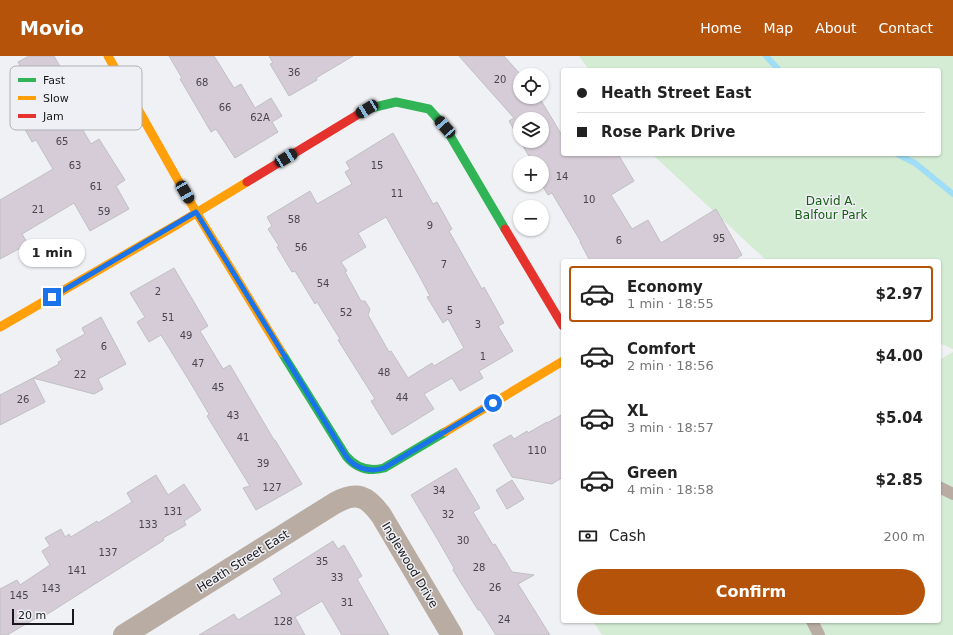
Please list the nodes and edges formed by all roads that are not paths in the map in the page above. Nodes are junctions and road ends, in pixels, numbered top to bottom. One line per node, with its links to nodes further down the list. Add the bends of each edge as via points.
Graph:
1 (108, 56): 2 (street)
2 (114, 66)
3 (142, 116): 4 (street)
4 (196, 212): 5 (street, via 367,109 396,102 429,109 445,127); 6 (street); 7 (street, via 346,456 356,466 376,471 384,468)
5 (561, 323)
6 (0, 327)
7 (561, 362)
8 (941, 488): 9 (lane)
9 (953, 494)
10 (364, 497): 12 (street, Heath Street East, via 352,496 343,499); 13 (street, Inglewood Drive, via 381,515)
11 (813, 623): 14 (lane)
12 (124, 635)
13 (452, 635)
14 (819, 635)

